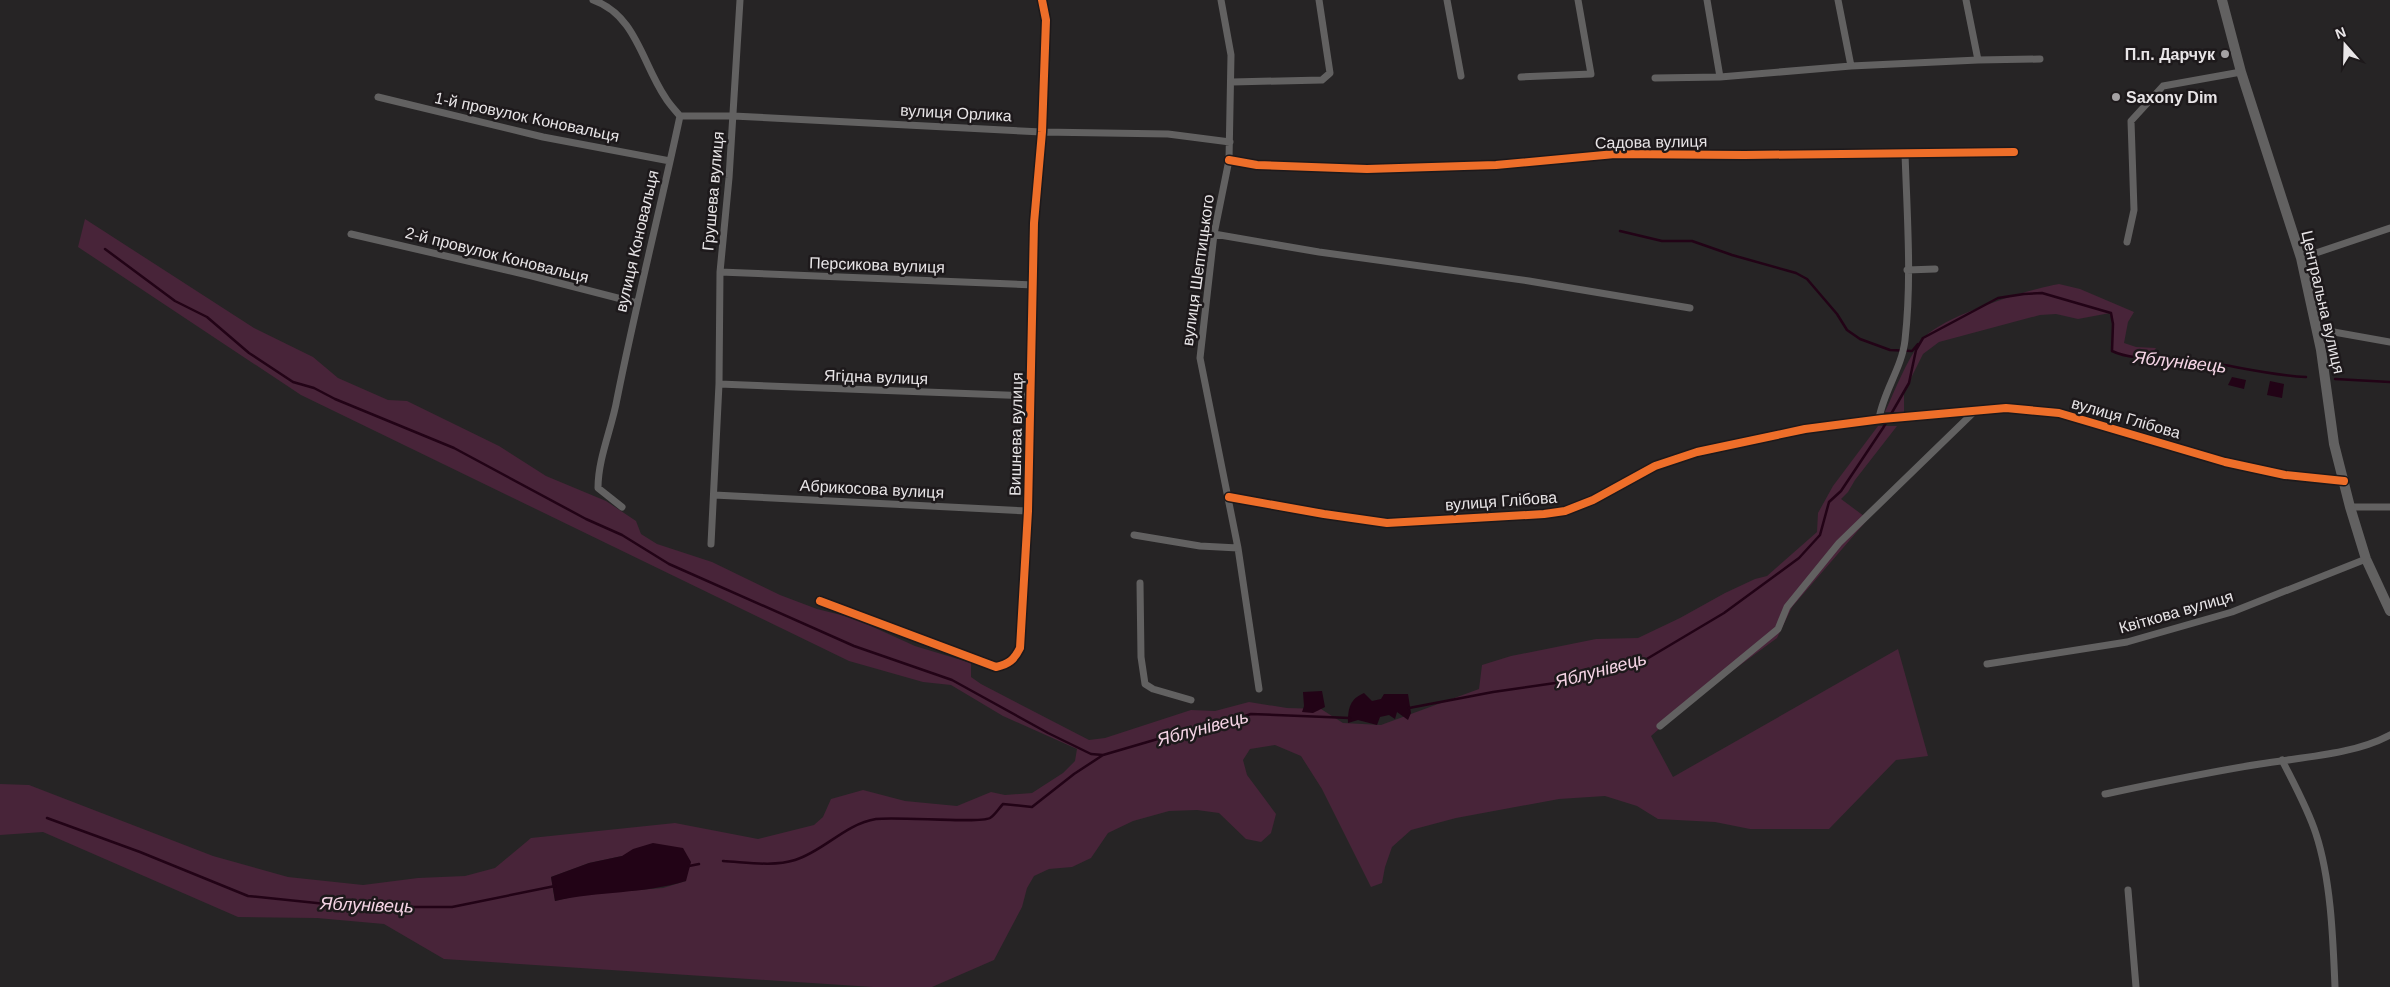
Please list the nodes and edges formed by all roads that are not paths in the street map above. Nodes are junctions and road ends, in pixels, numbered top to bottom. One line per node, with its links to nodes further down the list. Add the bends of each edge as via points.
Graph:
1 (593, 0): 22 (street, via 612,9 629,28 664,96)
2 (740, 0): 23 (street, Грушева вулиця)
3 (1042, 0): 24 (street, Вишнева вулиця, via 1046,20)
4 (1221, 0): 20 (street, вулиця Шептицького, via 1232,55)
5 (1319, 0): 20 (street, via 1330,73 1322,80)
6 (1447, 0): 16 (street)
7 (1578, 0): 17 (street, via 1591,74)
8 (1707, 0): 18 (street)
9 (1838, 0): 14 (street)
10 (1966, 0): 13 (street)
11 (2222, 0): 15 (main road, Центральна вулиця)
12 (2040, 59): 13 (street)
13 (1978, 60): 14 (street)
14 (1850, 66): 18 (street)
15 (2240, 72): 33 (street, via 2163,86 2132,121 2134,210); 34 (main road, Центральна вулиця)
16 (1461, 76)
17 (1521, 77)
18 (1720, 77): 19 (street)
19 (1655, 78)
20 (1232, 82): 25 (street, вулиця Шептицького)
21 (378, 97): 29 (street, 1-й провулок Коновальця, via 543,137)
22 (680, 116): 23 (street, вулиця Орлика); 29 (street, вулиця Коновальця)
23 (733, 116): 24 (street, вулиця Орлика); 37 (street, Грушева вулиця)
24 (1042, 132): 25 (street, вулиця Орлика, via 1168,134); 38 (street, Вишнева вулиця, via 1034,222)
25 (1230, 142): 28 (street, вулиця Шептицького)
26 (2014, 152): 27 (street, Садова вулиця)
27 (1905, 154): 28 (street, Садова вулиця, via 1615,154 1496,165 1367,169 1257,165); 36 (street)
28 (1229, 160): 32 (street, вулиця Шептицького)
29 (670, 161): 39 (street, вулиця Коновальця)
30 (2390, 228): 34 (street)
31 (351, 234): 39 (street, 2-й провулок Коновальця)
32 (1214, 234): 40 (street); 49 (street, вулиця Шептицького, via 1200,358)
33 (2127, 242)
34 (2301, 258): 41 (main road, Центральна вулиця)
35 (1935, 269): 36 (street)
36 (1907, 270): 46 (street, via 1905,341 1880,408)
37 (720, 272): 38 (street, Персикова вулиця); 43 (street, Грушева вулиця)
38 (1034, 285): 44 (street, Вишнева вулиця)
39 (637, 303): 50 (street, вулиця Коновальця, via 612,429 598,472 598,488)
40 (1690, 308)
41 (2317, 329): 42 (street); 47 (main road, Центральна вулиця, via 2334,444)
42 (2390, 342)
43 (719, 384): 44 (street, Ягідна вулиця); 48 (street, Грушева вулиця)
44 (1031, 396): 53 (street, Вишнева вулиця)
45 (1976, 410): 46 (street, вулиця Глібова); 47 (street, вулиця Глібова, via 2006,408 2059,413 2225,462 2285,475); 64 (street, via 1839,543 1787,607 1778,630)
46 (1880, 419): 49 (street, вулиця Глібова, via 1805,429 1697,452 1655,466 1593,500 1565,511 1544,514 1387,523)
47 (2344, 480): 51 (main road, Центральна вулиця)
48 (714, 495): 53 (street, Абрикосова вулиця); 55 (street, Грушева вулиця)
49 (1229, 497): 56 (street, вулиця Шептицького)
50 (622, 507)
51 (2350, 507): 52 (street); 57 (main road, Центральна вулиця)
52 (2390, 507)
53 (1028, 511): 59 (street, Вишнева вулиця, via 1020,648 1015,659 1007,665 996,667)
54 (1134, 536): 56 (street)
55 (711, 544)
56 (1238, 548): 62 (street, вулиця Шептицького)
57 (2366, 559): 60 (main road, Центральна вулиця); 61 (street, Квіткова вулиця, via 2232,612 2127,642)
58 (1140, 583): 63 (street, via 1141,657 1145,684 1153,690)
59 (820, 601)
60 (2390, 611)
61 (1987, 664)
62 (1259, 689)
63 (1190, 700)
64 (1660, 726)
65 (2390, 735): 66 (street, via 2374,744)
66 (2282, 760): 67 (street); 70 (street, via 2316,834 2325,873)
67 (2105, 794)
68 (2128, 890): 69 (street)
69 (2136, 987)
70 (2335, 987)

